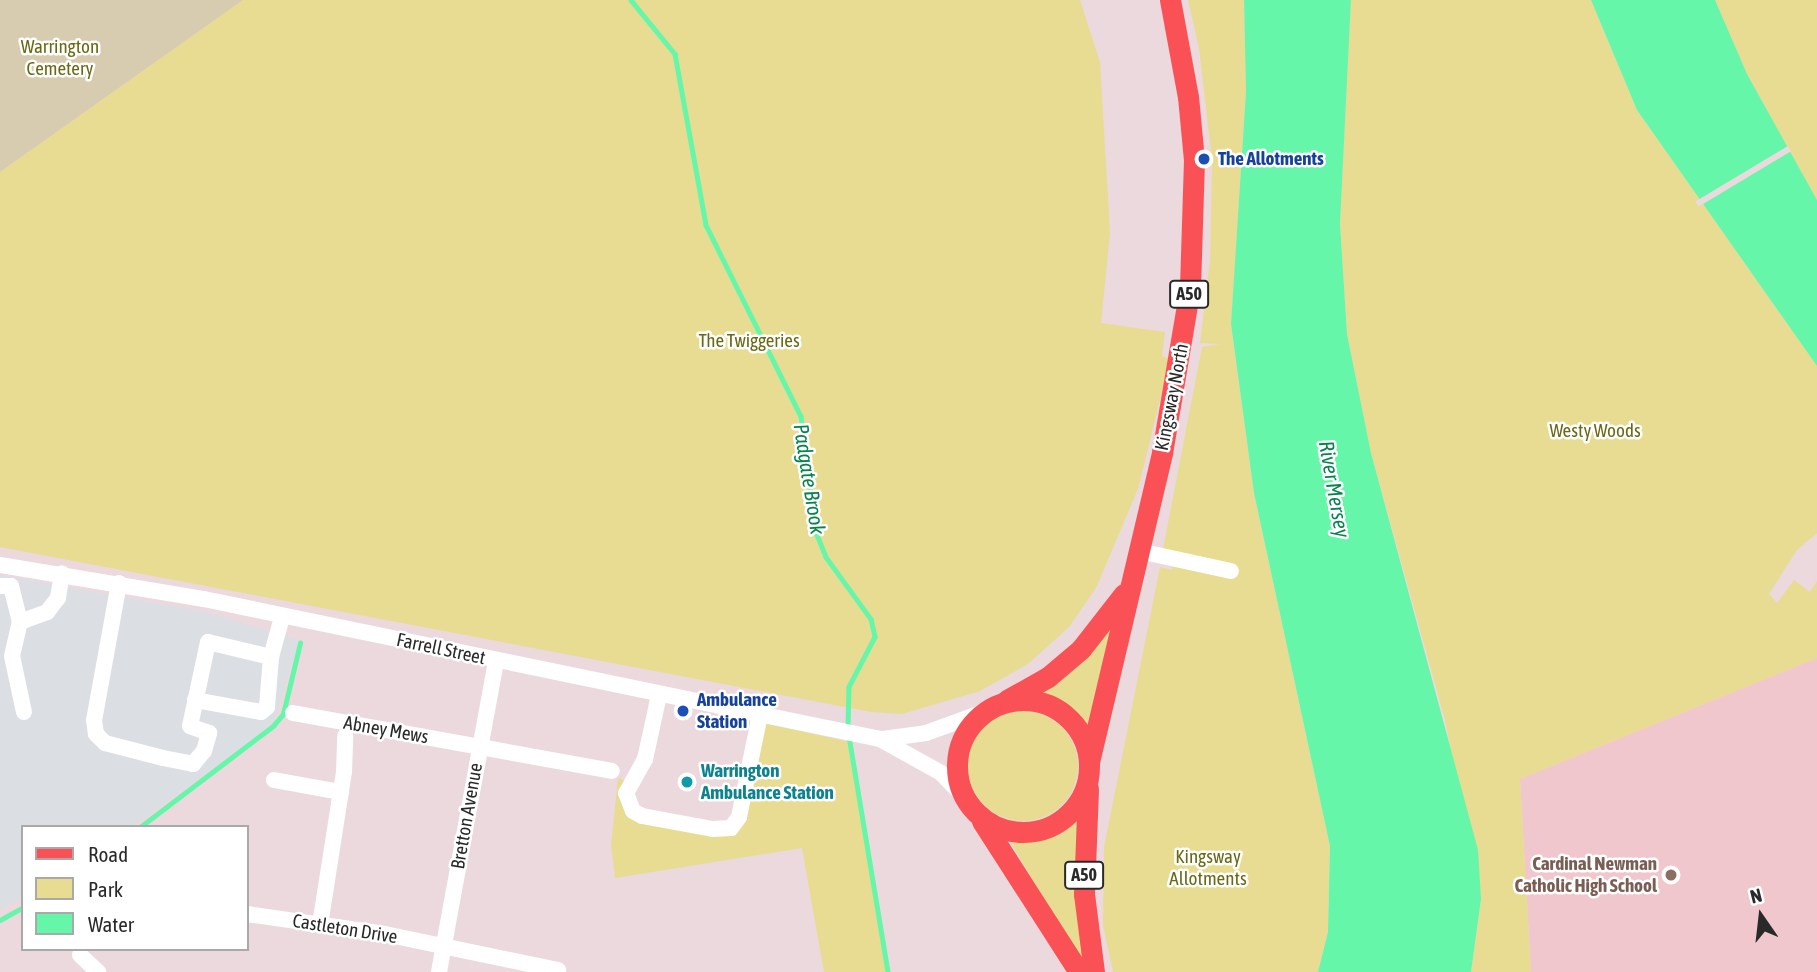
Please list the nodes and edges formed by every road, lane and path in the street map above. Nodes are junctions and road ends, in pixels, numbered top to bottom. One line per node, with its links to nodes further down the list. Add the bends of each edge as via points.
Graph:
1 (1170, 0): 2 (main road, Kingsway North / A50, via 1188,97 1194,225 1181,356)
2 (1139, 551): 4 (street); 7 (main road, Kingsway North / A50)
3 (0, 565): 5 (street, Farrell Street)
4 (1231, 571)
5 (62, 573): 6 (street, Farrell Street); 10 (street, via 58,598 47,612)
6 (119, 583): 9 (street, Farrell Street); 14 (street, via 94,720 96,734 104,743 193,764 204,751 209,733 190,726)
7 (1131, 584): 15 (main road, Kingsway North / A50, via 1082,649 1048,677); 22 (main road, Kingsway North / A50)
8 (0, 586): 10 (street, via 11,586)
9 (282, 617): 11 (street); 12 (street, Farrell Street)
10 (20, 622): 16 (street, via 12,656)
11 (271, 657): 14 (street, via 267,707 261,712); 14 (street, via 208,642)
12 (496, 661): 13 (street, Farrell Street); 21 (street, Bretton Avenue)
13 (659, 695): 18 (street, Farrell Street); 18 (street, via 645,759 626,793 633,811 642,816 713,830 731,828 739,817)
14 (195, 701)
15 (991, 709): 20 (street, Farrell Street, via 926,733); 22 (main road, A50, via 1039,702 1058,710 1085,741); 26 (main road, A50, via 961,742 957,771)
16 (24, 712)
17 (293, 713): 21 (street, Abney Mews)
18 (760, 715): 20 (street, Farrell Street)
19 (345, 736): 25 (street)
20 (875, 738): 26 (street, Farrell Street, via 942,772)
21 (479, 748): 23 (street, Abney Mews); 29 (street, Bretton Avenue)
22 (1089, 769): 26 (main road, A50, via 1076,806 1052,826 1010,832); 33 (main road, Kingsway North / A50, via 1084,894)
23 (612, 771)
24 (274, 780): 25 (street)
25 (341, 792): 28 (street)
26 (969, 804): 32 (main road, A50)
27 (248, 914): 28 (street, Castleton Drive)
28 (320, 925): 29 (street, Castleton Drive)
29 (443, 946): 30 (street, Castleton Drive); 31 (street, Bretton Avenue)
30 (558, 970)
31 (439, 972)
32 (1079, 972)
33 (1094, 972)

